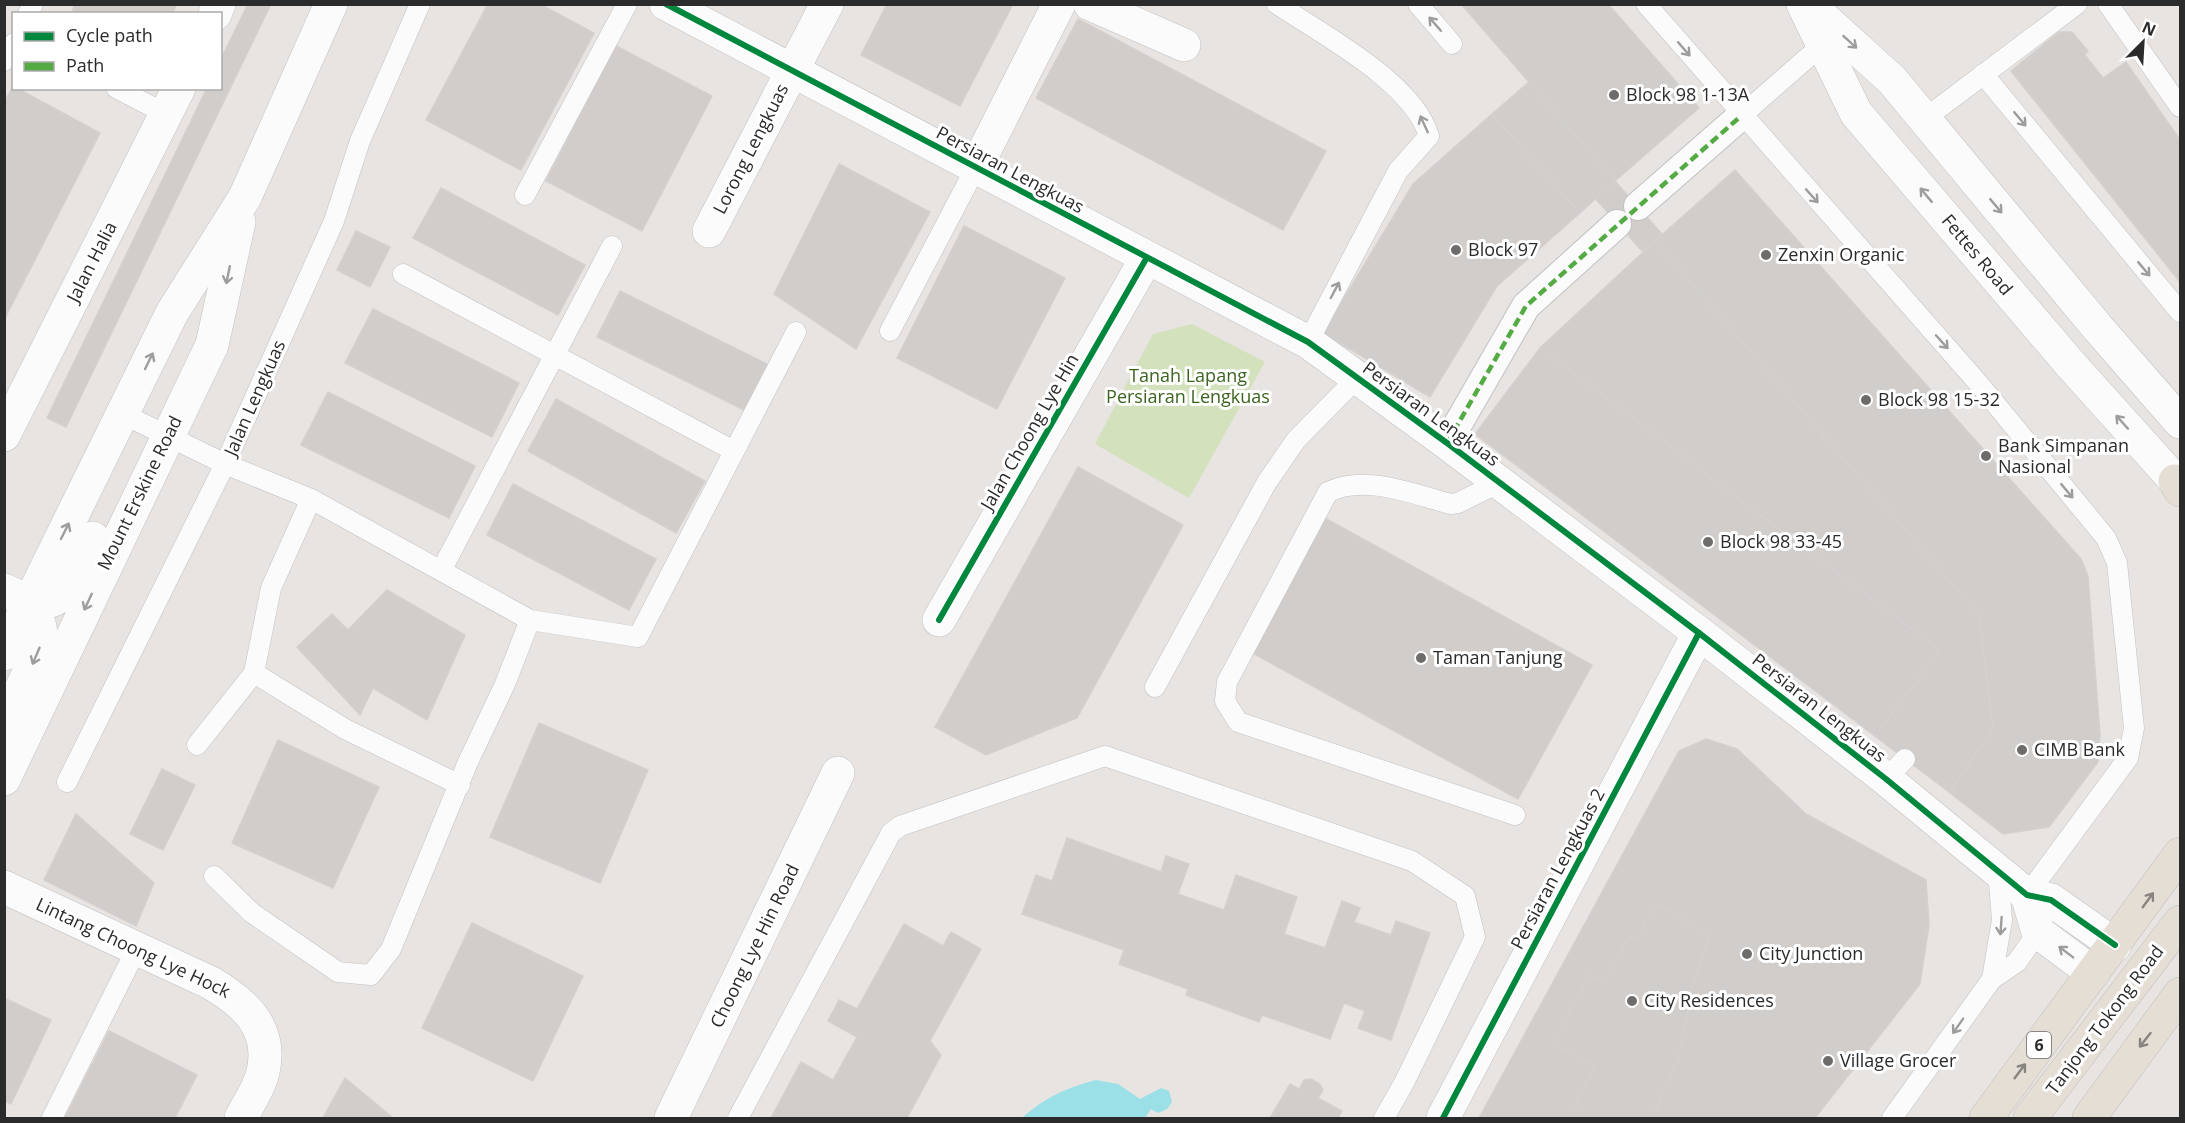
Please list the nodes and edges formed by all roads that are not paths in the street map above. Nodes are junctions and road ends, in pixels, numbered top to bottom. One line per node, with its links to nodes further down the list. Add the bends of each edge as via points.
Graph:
1 (331, 4): 29 (street, Mount Erskine Road)
2 (420, 4): 46 (lane, Jalan Lengkuas, via 360,141 334,221)
3 (627, 4): 28 (lane)
4 (666, 4): 20 (street, Persiaran Lengkuas)
5 (827, 4): 20 (street, Lorong Lengkuas)
6 (1059, 4): 27 (street)
7 (1090, 4): 16 (street)
8 (1277, 4): 37 (lane, one-way to 8, via 1398,171 1429,136 1424,120 1382,75)
9 (1418, 4): 15 (lane, one-way to 9)
10 (1646, 4): 25 (lane, one-way to 25)
11 (1803, 4): 17 (street, Fettes Road)
12 (1809, 4): 26 (street, one-way to 26, via 1892,80)
13 (2077, 4): 21 (lane)
14 (2108, 4): 24 (lane)
15 (1452, 44)
16 (1184, 45)
17 (1822, 45): 25 (lane); 48 (street, Fettes Road, one-way to 17, via 1856,113)
18 (12, 47): 19 (lane)
19 (4, 61)
20 (791, 70): 27 (street, Persiaran Lengkuas); 30 (street, Lorong Lengkuas)
21 (1983, 74): 26 (lane); 34 (lane, one-way to 34)
22 (125, 90): 23 (lane)
23 (173, 101): 42 (street, Jalan Halia)
24 (2181, 107)
25 (1741, 116): 44 (street, via 1526,306); 69 (lane, one-way to 69, via 1979,384 2106,538 2117,562 2134,728 2128,758)
26 (1923, 120): 41 (street, one-way to 41)
27 (975, 169): 32 (street, Persiaran Lengkuas); 35 (lane)
28 (525, 195)
29 (245, 197): 40 (street, Mount Erskine Road, one-way to 29, via 172,313); 43 (street, Mount Erskine Road, one-way to 43, via 212,345)
30 (710, 231)
31 (612, 246): 38 (lane)
32 (1146, 259): 37 (street, Persiaran Lengkuas); 53 (street, Jalan Choong Lye Hin)
33 (404, 274): 38 (lane)
34 (2181, 312)
35 (890, 331)
36 (796, 332): 45 (lane)
37 (1308, 342): 39 (street, Persiaran Lengkuas)
38 (554, 355): 45 (lane); 50 (lane)
39 (1357, 378): 44 (street, Persiaran Lengkuas); 57 (lane, via 1296,440 1267,482)
40 (123, 414): 43 (lane); 51 (street, Mount Erskine Road, one-way to 40)
41 (2181, 422)
42 (4, 435)
43 (168, 436): 46 (lane); 51 (street, via 117,491 68,592 44,605); 60 (street, Mount Erskine Road, one-way to 60)
44 (1447, 442): 47 (street, Persiaran Lengkuas)
45 (734, 451): 52 (lane, via 638,637)
46 (225, 464): 49 (lane); 62 (lane, Jalan Lengkuas)
47 (1500, 482): 54 (street, Persiaran Lengkuas); 64 (lane, via 1451,504 1372,484 1344,484 1328,492 1227,682 1225,701 1238,722)
48 (2179, 486)
49 (311, 498): 50 (lane); 56 (lane, via 271,588)
50 (442, 569): 52 (lane)
51 (17, 596): 55 (street, Mount Erskine Road); 58 (street, one-way to 58, via 40,621 42,639)
52 (530, 620): 63 (lane)
53 (939, 620)
54 (1699, 633): 66 (street, Persiaran Lengkuas, via 1895,769); 82 (street, Persiaran Lengkuas 2)
55 (4, 654)
56 (254, 673): 59 (lane); 63 (lane, via 345,729)
57 (1155, 687)
58 (4, 725)
59 (197, 745)
60 (6, 762)
61 (838, 773): 79 (street, Choong Lye Hin Road)
62 (67, 782)
63 (459, 785): 67 (lane, via 391,949 371,975 338,972 252,913)
64 (1515, 815)
65 (2181, 854): 72 (main road, Tanjong Tokong Road / 6, one-way to 65)
66 (1998, 871): 69 (street, Persiaran Lengkuas); 75 (lane, one-way to 75, via 2002,920)
67 (214, 876)
68 (4, 887): 73 (street, Lintang Choong Lye Hock)
69 (2027, 895): 71 (street); 72 (street, Persiaran Lengkuas, via 2051,900)
70 (2181, 922): 85 (main road, Tanjong Tokong Road)
71 (2038, 932): 74 (street, one-way to 71); 75 (lane, via 2017,962)
72 (2115, 945): 74 (main road, Tanjong Tokong Road / 6)
73 (136, 950): 77 (lane); 78 (street, Lintang Choong Lye Hock, via 238,999 257,1022 265,1045 263,1072)
74 (2093, 973): 84 (main road, Tanjong Tokong Road / 6, one-way to 74)
75 (1992, 979): 83 (lane, one-way to 83)
76 (2181, 994): 86 (main road, one-way to 86)
77 (52, 1119)
78 (242, 1119)
79 (671, 1119)
80 (738, 1119): 81 (lane, via 891,833 900,826 1105,756 1412,861 1465,896 1475,937)
81 (1384, 1119)
82 (1443, 1119)
83 (1892, 1119)
84 (1986, 1119)
85 (2030, 1119)
86 (2089, 1119)

